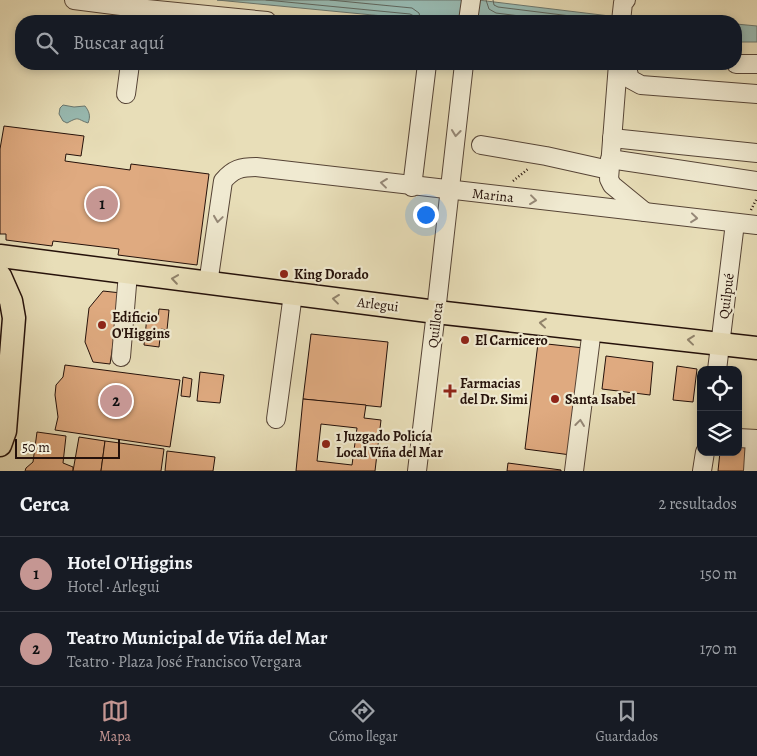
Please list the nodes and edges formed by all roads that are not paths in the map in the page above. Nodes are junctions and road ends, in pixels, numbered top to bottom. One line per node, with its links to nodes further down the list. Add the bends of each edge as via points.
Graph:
1 (74, 0): 4 (street)
2 (471, 0): 5 (street)
3 (625, 2): 6 (street)
4 (136, 15)
5 (469, 15)
6 (623, 15)
7 (742, 64): 8 (street)
8 (757, 64)
9 (129, 70): 14 (street)
10 (426, 70): 22 (street)
11 (463, 70): 21 (street, Quillota, one-way to 21)
12 (618, 70): 16 (street)
13 (628, 70): 15 (street, via 630,79 640,85)
14 (126, 94)
15 (757, 94)
16 (612, 138): 18 (street); 19 (street)
17 (481, 145): 19 (street)
18 (757, 153)
19 (609, 165): 20 (street); 23 (street, via 612,186)
20 (757, 180)
21 (450, 185): 22 (street, Marina); 23 (street, Marina, one-way to 23, via 493,195); 31 (street, Quillota)
22 (412, 187): 29 (street, Marina, one-way to 29, via 240,167 223,181)
23 (646, 213): 24 (street, Marina, one-way to 24)
24 (735, 223): 25 (street, Marina); 33 (street, Quilpué)
25 (757, 225)
26 (0, 256): 27 (main road, Arlegui)
27 (128, 273): 29 (main road, Arlegui, one-way to 27); 35 (street)
28 (0, 276): 39 (main road, via 11,301 14,318 5,431)
29 (208, 284): 30 (main road, Arlegui)
30 (293, 294): 31 (main road, Arlegui, one-way to 30); 37 (street)
31 (436, 312): 32 (main road, Arlegui, one-way to 31); 41 (street, Quillota)
32 (592, 329): 33 (main road, Arlegui, one-way to 32); 42 (street, one-way to 32)
33 (720, 343): 34 (main road, Arlegui); 36 (street, Quilpué)
34 (757, 348)
35 (121, 357)
36 (717, 366)
37 (276, 419)
38 (750, 439): 44 (street)
39 (0, 445)
40 (704, 456): 43 (street)
41 (417, 471)
42 (574, 471)
43 (702, 471)
44 (753, 471)

